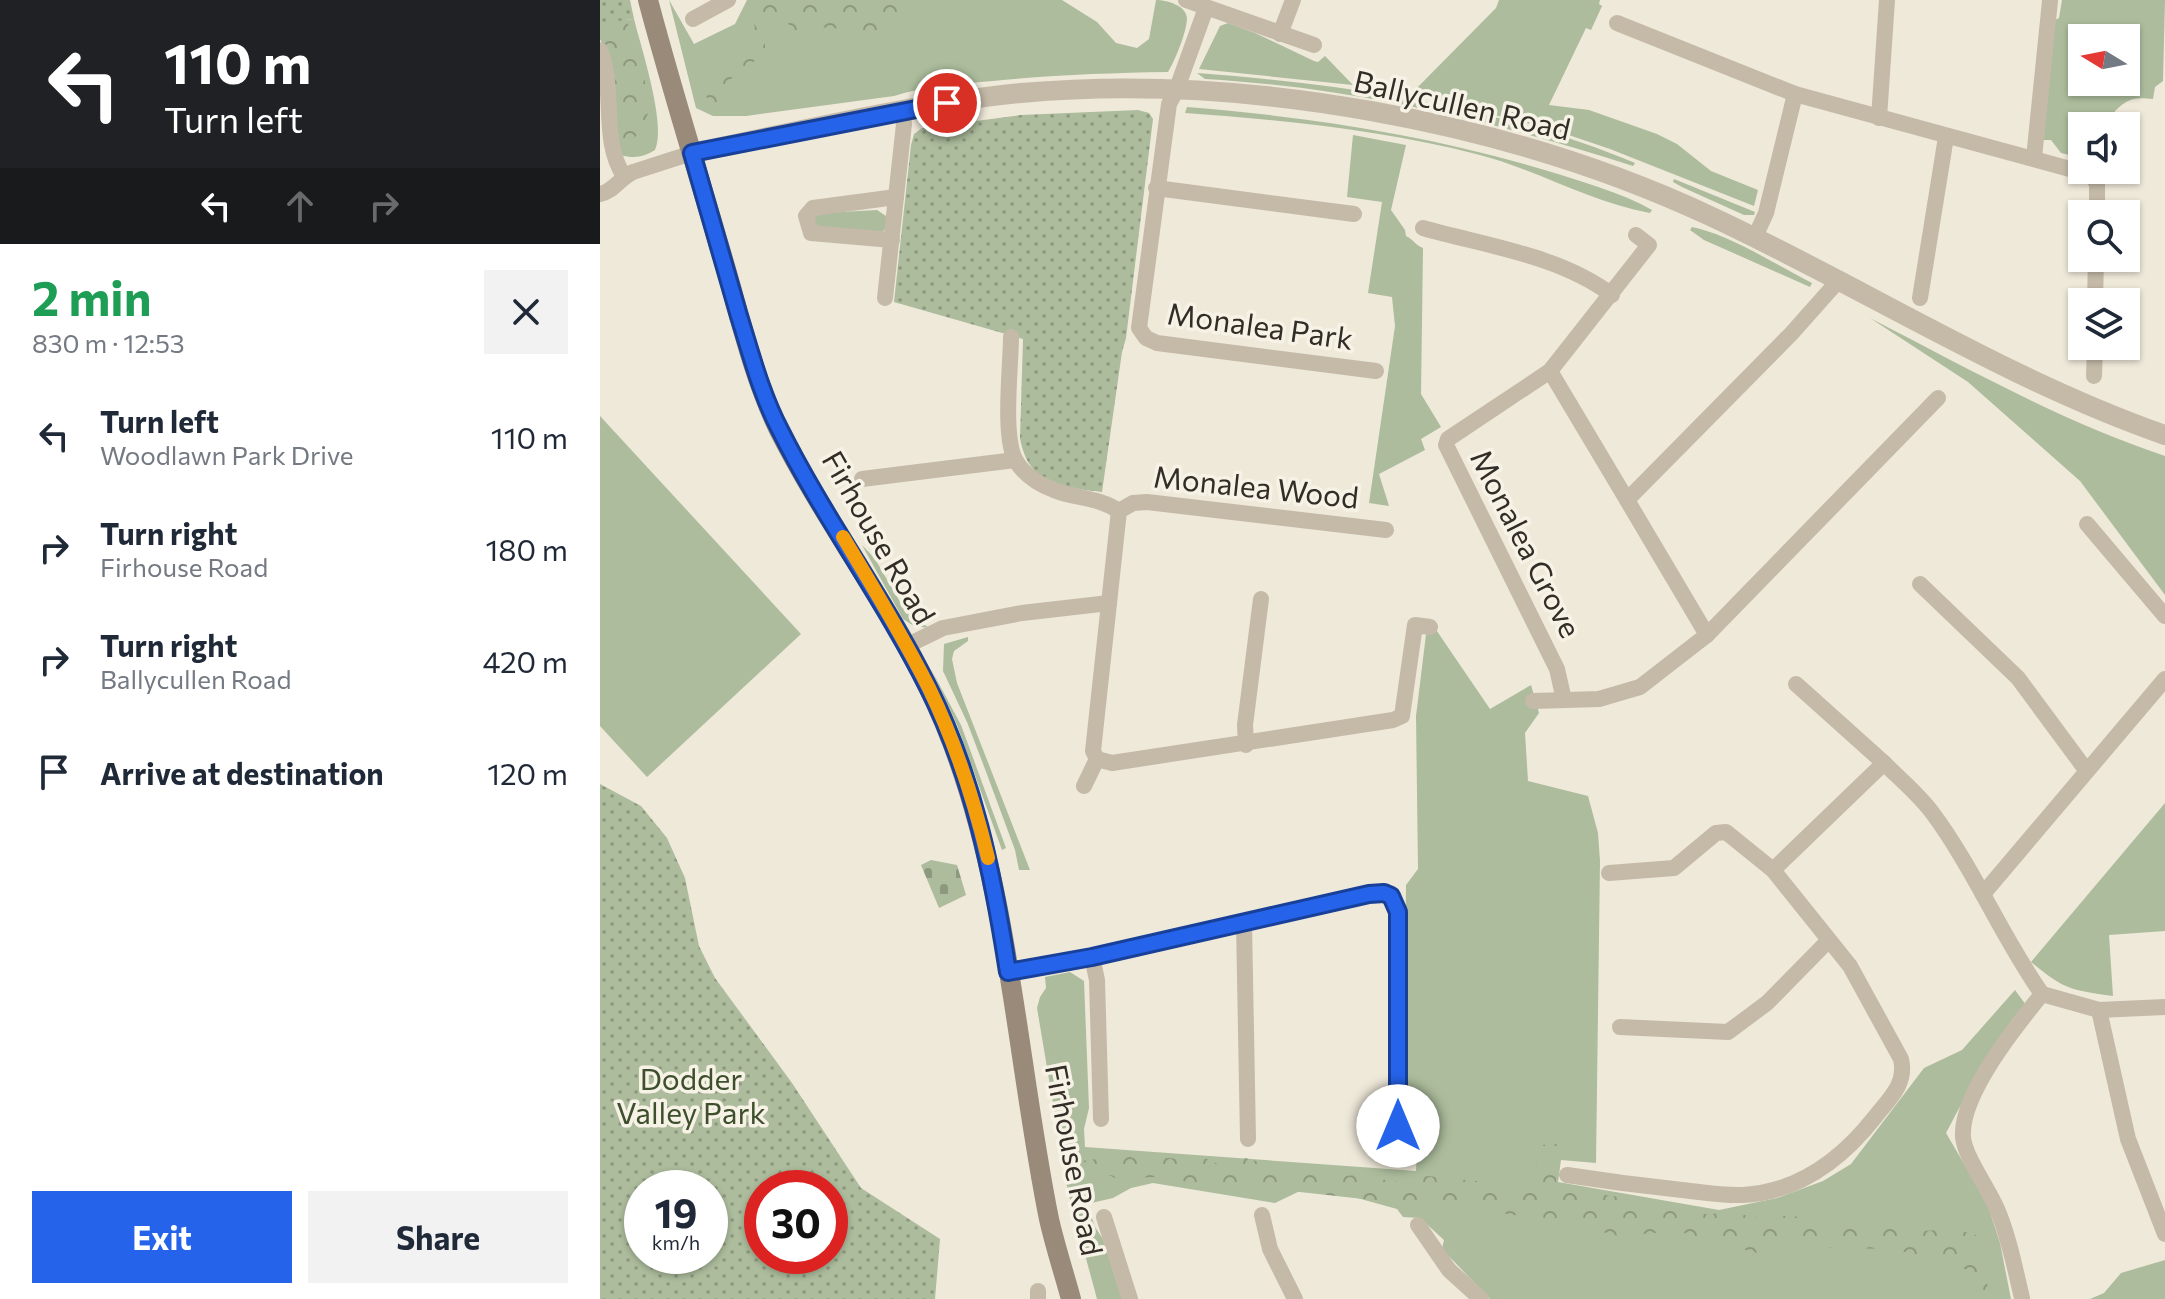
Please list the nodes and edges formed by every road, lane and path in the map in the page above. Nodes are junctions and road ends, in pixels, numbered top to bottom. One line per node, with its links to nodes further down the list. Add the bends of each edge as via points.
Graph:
1 (648, 0): 18 (main road, Firhouse Road)
2 (728, 0): 8 (street)
3 (1186, 0): 7 (street)
4 (1293, 0): 10 (street)
5 (1887, 0): 16 (street)
6 (2050, 1): 19 (street)
7 (1206, 8): 10 (street); 13 (street, Monalea Park)
8 (693, 19)
9 (1617, 23): 14 (street)
10 (1280, 34): 11 (street)
11 (1314, 45)
12 (600, 50): 20 (street, via 614,156)
13 (1176, 91): 15 (street, Ballycullen Road, via 1022,93); 21 (street, Monalea Park, via 1169,104); 28 (street, Ballycullen Road, via 1314,103 1456,129 1615,177)
14 (1795, 94): 16 (street); 28 (street, via 1766,213)
15 (902, 110): 18 (street, Ballycullen Road); 23 (street)
16 (1879, 118): 17 (street)
17 (1946, 137): 19 (street); 33 (street)
18 (692, 153): 20 (street); 53 (main road, Firhouse Road, via 755,369 779,429)
19 (2034, 158): 24 (street, via 2092,175)
20 (624, 176): 22 (street)
21 (1156, 188): 25 (street); 36 (street, Monalea Park, via 1139,328 1146,338)
22 (600, 194)
23 (896, 197): 29 (street); 29 (street, via 813,208 806,216 811,233)
24 (2097, 200)
25 (1354, 214)
26 (1423, 228): 31 (street, via 1578,274)
27 (1636, 235): 31 (street, Monalea Grove, via 1649,245)
28 (1755, 237): 30 (street, Ballycullen Road)
29 (892, 240): 32 (street)
30 (1839, 280): 40 (street, Ballycullen Road, via 2030,380); 43 (street)
31 (1612, 295): 37 (street, Monalea Grove)
32 (885, 298)
33 (1920, 298)
34 (1011, 337): 41 (street, via 1009,439)
35 (2095, 360): 38 (street)
36 (1376, 371)
37 (1550, 371): 43 (street); 56 (street, Monalea Grove, via 1448,439 1446,450 1557,669)
38 (2094, 376)
39 (1938, 398): 52 (street)
40 (2165, 435)
41 (1015, 460): 42 (street); 44 (street, via 1034,482)
42 (862, 479)
43 (1627, 500): 52 (street)
44 (1119, 511): 46 (street, Monalea Wood, via 1147,502); 49 (street, Monalea Wood)
45 (2087, 524): 50 (street)
46 (1386, 530)
47 (1920, 584): 61 (street, via 2018,678)
48 (1261, 599): 58 (street)
49 (1109, 603): 53 (street, via 943,628); 59 (street, Monalea Wood, via 1093,745)
50 (2165, 616)
51 (1430, 627): 58 (street, via 1415,625 1402,716)
52 (1707, 635): 56 (street, via 1640,687 1599,699)
53 (906, 646): 69 (main road, Firhouse Road, via 953,743 975,809)
54 (2165, 679): 61 (street)
55 (1796, 684): 60 (street)
56 (1564, 700): 57 (street)
57 (1533, 701)
58 (1246, 745): 59 (street, via 1112,763)
59 (1097, 759): 62 (street, Monalea Wood)
60 (1884, 763): 63 (street); 65 (street, via 1930,810)
61 (2086, 770): 65 (street)
62 (1084, 786)
63 (1773, 870): 64 (street, via 1726,832 1716,833 1674,868); 67 (street)
64 (1609, 873)
65 (1983, 894): 70 (street)
66 (1244, 923): 68 (street); 75 (street); 76 (street, via 1369,894 1391,896 1398,912)
67 (1828, 941): 73 (street, via 1767,1003 1728,1032); 77 (street, via 1850,966 1904,1071 1900,1085 1854,1144 1815,1174 1772,1191 1741,1195)
68 (1092, 957): 69 (street); 74 (street)
69 (1008, 972): 83 (main road, Firhouse Road, via 1050,1223)
70 (2042, 994): 72 (street); 82 (street, via 2015,1026 1963,1121 1963,1141 1998,1211)
71 (2165, 1007): 72 (street)
72 (2099, 1010): 81 (street, via 2128,1139)
73 (1620, 1027)
74 (1101, 1119)
75 (1248, 1139)
76 (1398, 1156)
77 (1567, 1175)
78 (1262, 1215): 85 (street, via 1270,1249)
79 (1104, 1217): 84 (street)
80 (1418, 1225): 86 (street, via 1449,1270)
81 (2165, 1234)
82 (2022, 1298)
83 (1071, 1299)
84 (1130, 1299)
85 (1295, 1299)
86 (1481, 1299)

